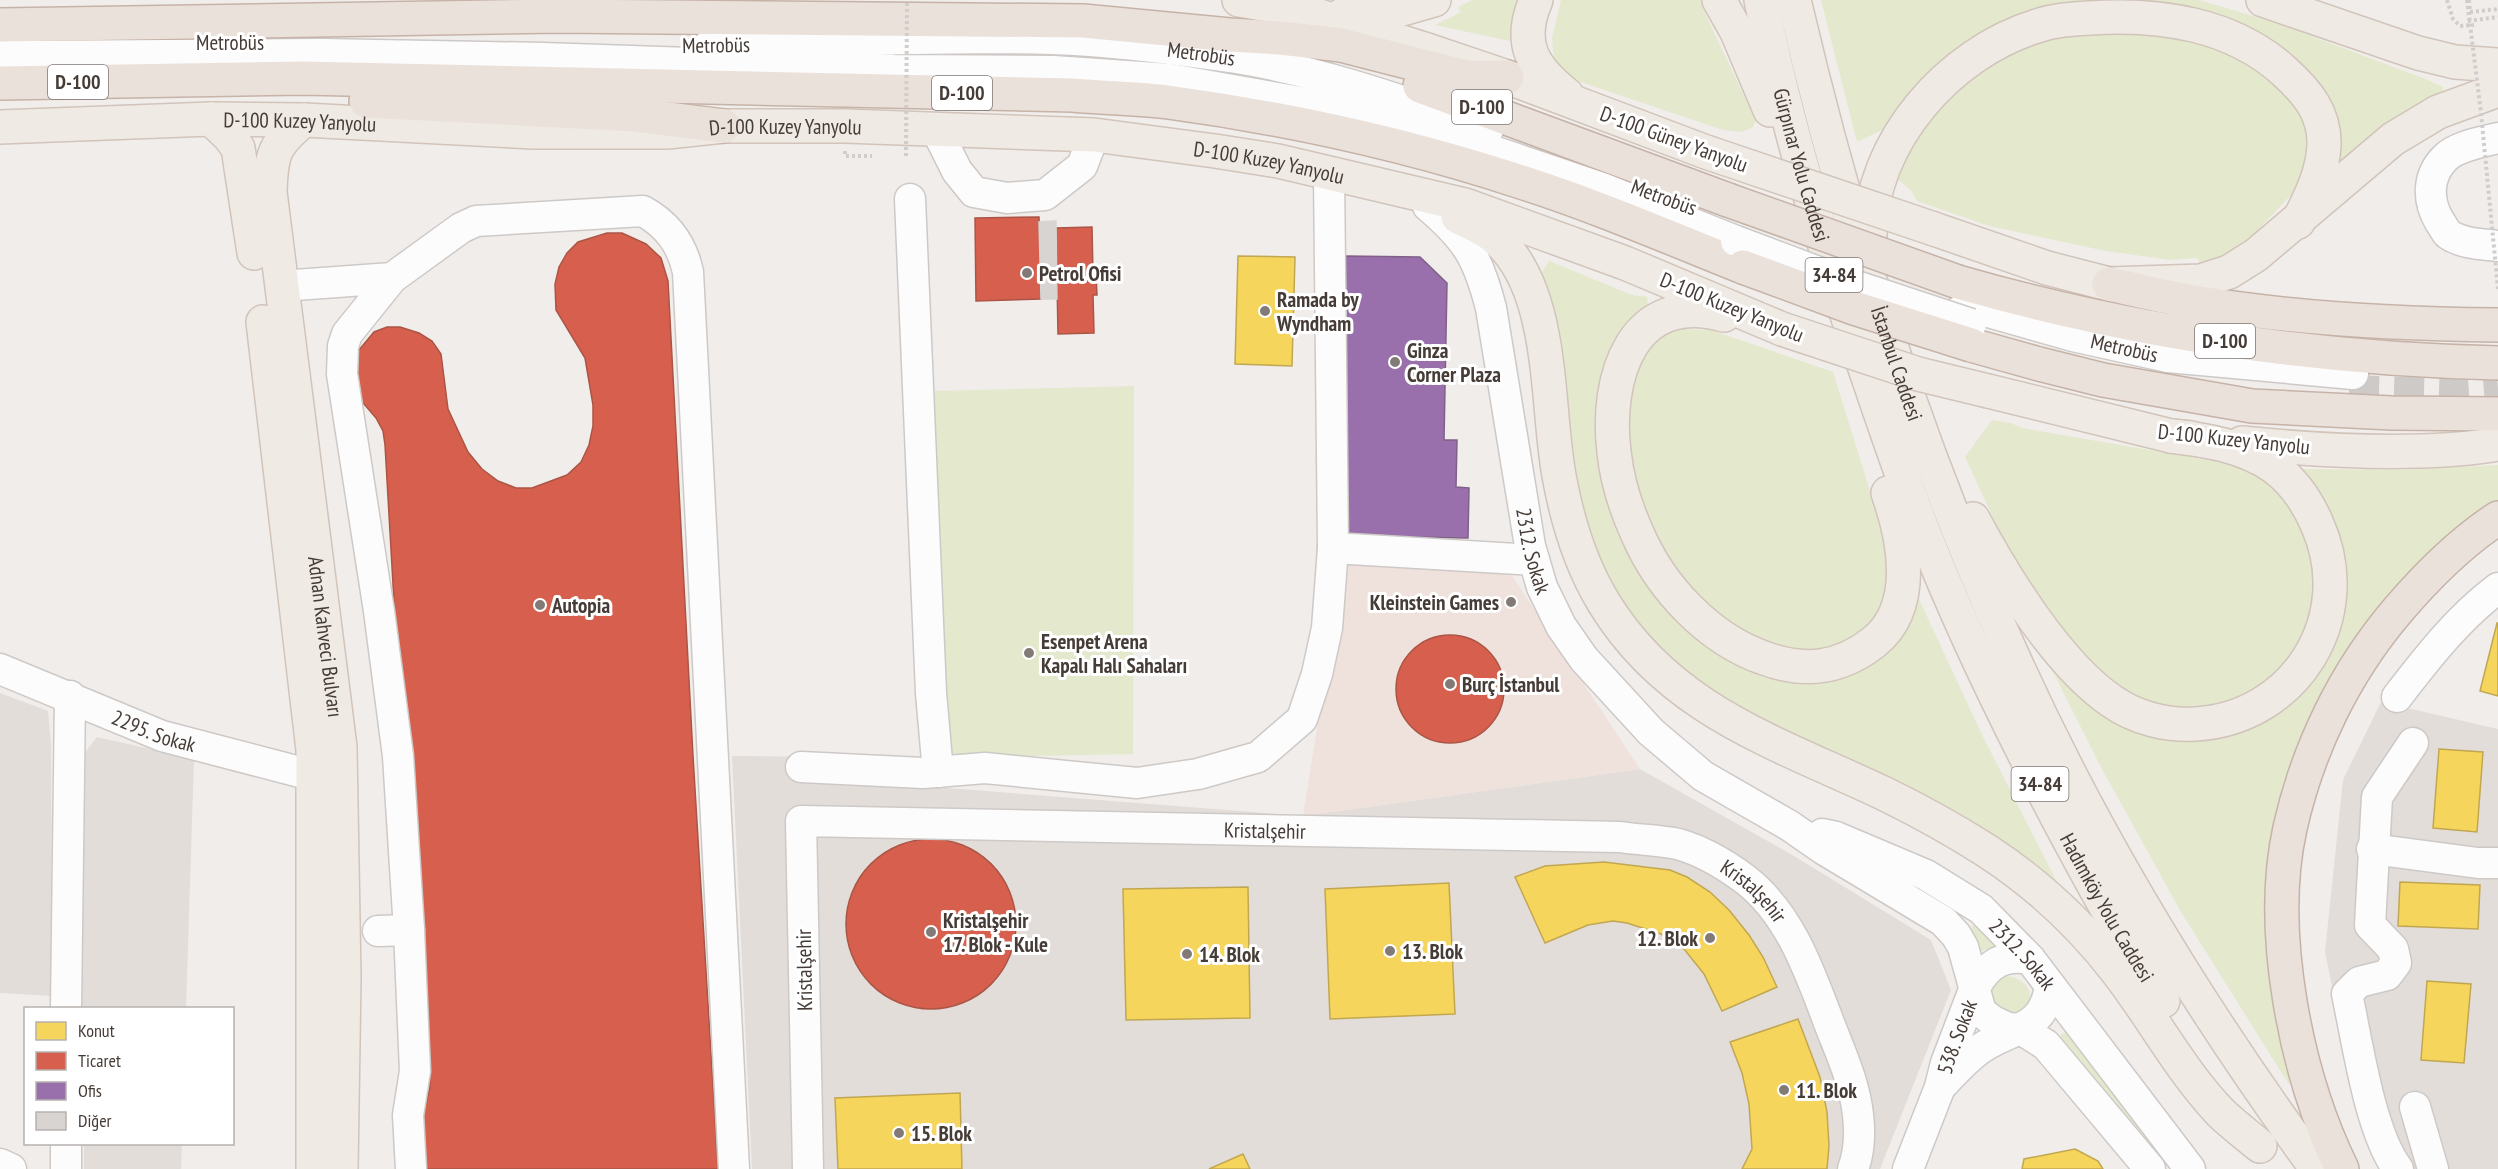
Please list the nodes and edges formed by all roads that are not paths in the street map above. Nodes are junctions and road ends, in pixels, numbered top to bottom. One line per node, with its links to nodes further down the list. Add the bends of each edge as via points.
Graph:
1 (814, 0): 11 (highway, via 764,8)
2 (1239, 0): 10 (main road, D-100 Güney Yanyolu)
3 (1434, 0): 9 (main road, via 1392,12)
4 (1536, 0): 21 (main road, via 1528,35 1536,65 1551,83)
5 (1719, 0): 29 (main road, via 1775,121)
6 (1761, 0): 29 (main road, Gürpınar Yolu Caddesi)
7 (1794, 0): 39 (main road, Gürpınar Yolu Caddesi)
8 (2264, 0): 16 (main road, via 2418,53 2455,62)
9 (1368, 8): 10 (main road)
10 (1307, 12): 17 (main road, D-100 Güney Yanyolu)
11 (742, 16): 12 (highway, D-100); 13 (highway, D-100, via 1083,21)
12 (0, 25)
13 (1230, 35): 17 (highway, via 1341,45 1466,77); 34 (highway, D-100, via 1404,80 1480,106)
14 (0, 43): 34 (street, Metrobüs, via 700,46 981,38 1115,43 1239,59 1334,80 1500,134)
15 (0, 56): 34 (street, Metrobüs, via 543,57 894,70 1053,71 1170,79 1329,107 1482,148)
16 (2498, 65)
17 (1507, 77): 21 (main road, D-100 Güney Yanyolu)
18 (155, 81): 19 (highway, D-100); 24 (highway, via 271,96 635,115); 34 (highway, D-100, via 302,78 507,82 1073,95 1165,102 1355,136 1477,169 1602,210)
19 (0, 83)
20 (2498, 90): 33 (main road, D-100 Güney Yanyolu, via 2438,112 2393,139)
21 (1592, 110): 37 (main road, D-100 Güney Yanyolu, bridge, via 2047,268)
22 (211, 119): 23 (main road, D-100 Kuzey Yanyolu); 25 (main road, D-100 Kuzey Yanyolu); 60 (main road, Adnan Kahveci Bulvarı, via 234,141 243,171 276,432)
23 (304, 120): 24 (main road, D-100 Kuzey Yanyolu, via 533,132 667,132); 38 (main road, Adnan Kahveci Bulvarı, via 274,150 271,166 270,192)
24 (724, 126): 26 (main road, D-100 Kuzey Yanyolu)
25 (0, 127)
26 (936, 129): 27 (main road, D-100 Kuzey Yanyolu); 27 (street, via 957,171 974,192 1007,198 1045,195 1082,166)
27 (1094, 135): 30 (main road, D-100 Kuzey Yanyolu, via 1215,150)
28 (2498, 138): 35 (street, via 2447,156 2436,170 2430,190 2433,211 2447,233 2466,242)
29 (1798, 154): 45 (main road, Gürpınar Yolu Caddesi / 34-84)
30 (1329, 174): 31 (main road, D-100 Kuzey Yanyolu); 51 (street)
31 (1413, 194): 42 (main road, D-100 Kuzey Yanyolu, via 1465,205 1542,231); 52 (street, 2312. Sokak, via 1446,221 1473,252 1483,278); 74 (main road, via 1492,236 1527,281 1541,329 1560,480 1572,529 1604,603 1631,639 1663,675 1711,711 1948,827 1991,854 2043,895 2086,934 2188,1073)
32 (910, 199): 59 (street, via 930,682)
33 (2298, 222): 37 (main road, D-100 Güney Yanyolu, via 2229,272 2201,281); 39 (main road, via 2320,171 2323,133 2314,102 2277,64 2252,47 2185,22 2145,16 2065,19 2037,25 2004,39 1973,59 1923,103 1902,132 1876,187 1870,216)
34 (1734, 233): 40 (highway, D-100, bridge); 40 (highway, D-100, bridge, via 1854,308)
35 (2498, 246)
36 (392, 278): 38 (street); 64 (street, via 347,334 342,374 398,756); 81 (street, via 461,228 476,221 512,218 643,211 671,232 685,258)
37 (2109, 284): 41 (highway, via 2194,302 2309,316 2386,323)
38 (281, 286): 60 (main road, Adnan Kahveci Bulvarı, via 338,719)
39 (1873, 289): 48 (main road, İstanbul Caddesi / 34-84)
40 (1966, 314): 43 (highway, D-100, via 2026,302 2141,327 2275,349); 44 (street, Metrobüs, via 2165,371); 46 (highway, D-100, via 2039,364 2103,380 2252,406)
41 (2498, 325)
42 (1782, 329): 45 (main road, via 1707,310 1684,309 1662,317 1640,331 1627,349 1617,381 1613,423 1619,481 1650,558 1697,617 1753,654 1803,668 1829,665 1855,655 1877,640 1892,619 1901,599 1903,561 1875,446); 47 (main road, D-100 Kuzey Yanyolu, bridge, via 1918,374)
43 (2498, 363)
44 (2351, 382)
45 (1874, 394): 74 (main road, Hadımköy Yolu Caddesi / 34-84, via 1926,538 2025,756 2128,944)
46 (2498, 414)
47 (2170, 436): 48 (main road, via 2207,440 2262,459 2276,468 2311,510 2329,560 2331,600 2326,622 2307,663 2270,699 2218,723 2175,725 2146,718 2115,704 2093,687 2021,599); 49 (main road, D-100 Kuzey Yanyolu, via 2287,448 2413,450)
48 (1923, 439): 87 (main road, Hadımköy Yolu Caddesi / 34-84, via 2005,641 2112,851 2211,1016)
49 (2498, 444)
50 (2498, 518): 88 (highway, via 2448,557 2372,640 2344,685 2326,725 2290,828 2283,898 2287,984 2296,1038)
51 (1333, 548): 52 (street); 59 (street, via 1327,627 1302,719 1257,757 1198,774 1137,783 985,768)
52 (1534, 560): 61 (street, 2312. Sokak, via 1561,626 1584,659 1643,723 1703,776)
53 (2498, 588): 56 (street, via 2430,653)
54 (0, 669): 55 (street, 2295. Sokak)
55 (70, 696): 60 (street, 2295. Sokak, via 162,736); 69 (street)
56 (2397, 697)
57 (2413, 743): 62 (street, via 2377,797)
58 (801, 767): 59 (street)
59 (938, 772)
60 (328, 777): 78 (main road, Adnan Kahveci Bulvarı); 79 (main road, Adnan Kahveci Bulvarı, via 344,978)
61 (1790, 826): 66 (street, 2312. Sokak, via 1836,837 1926,875 1981,909); 68 (street, 2312. Sokak, via 1943,921 1963,947)
62 (2372, 849): 63 (street); 89 (street, via 2370,925 2393,949 2396,963 2388,975 2359,982 2347,994 2367,1089 2389,1157)
63 (2498, 863)
64 (409, 930): 65 (street); 80 (street, via 415,1071 408,1115)
65 (378, 931)
66 (2030, 959): 67 (street, 2312. Sokak); 68 (street, via 2003,959)
67 (2050, 986): 70 (street, via 2038,1019); 86 (street, 2312. Sokak)
68 (1975, 987): 70 (street, 2312. Sokak, via 1981,1012 2008,1028); 71 (street, 538. Sokak)
69 (66, 1007)
70 (2021, 1029): 71 (street, 538. Sokak, via 1983,1047); 85 (street, 2312. Sokak, via 2046,1046)
71 (1940, 1088): 84 (street, 538. Sokak)
72 (2415, 1107): 90 (street)
73 (66, 1145): 77 (street)
74 (2268, 1158)
75 (0, 1164): 76 (street)
76 (11, 1169)
77 (66, 1169)
78 (313, 1169)
79 (341, 1169)
80 (411, 1169)
81 (734, 1169)
82 (808, 1169): 83 (street, Kristalşehir, via 801,821 1600,837 1678,844 1716,859 1748,881 1778,913 1794,938 1854,1090 1858,1138)
83 (1853, 1169)
84 (1908, 1169)
85 (2150, 1169)
86 (2190, 1169)
87 (2317, 1169)
88 (2342, 1169)
89 (2398, 1169)
90 (2433, 1169)

